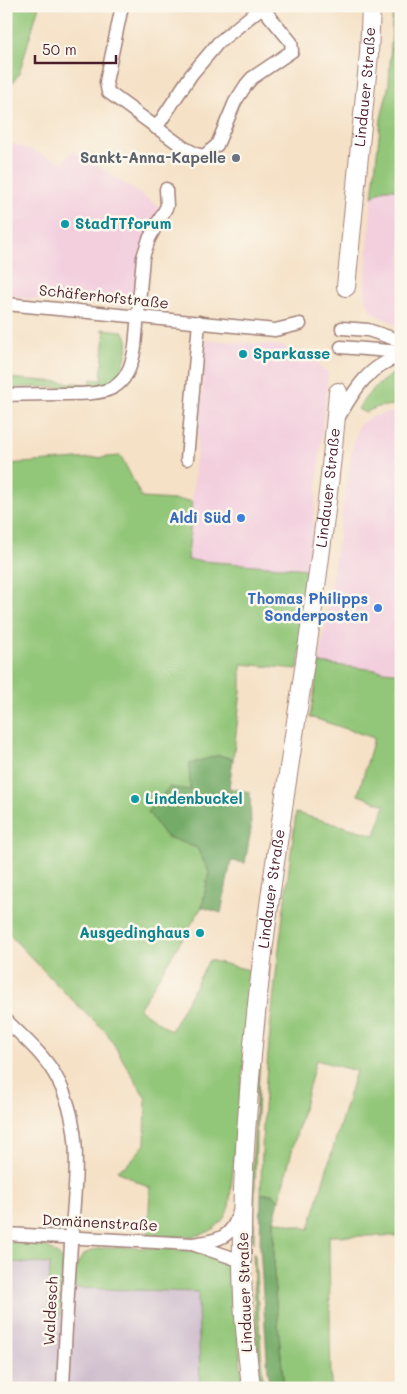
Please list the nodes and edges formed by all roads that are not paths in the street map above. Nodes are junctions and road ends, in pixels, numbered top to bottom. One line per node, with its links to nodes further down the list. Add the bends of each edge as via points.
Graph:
1 (122, 6): 4 (street, via 106,87 108,92)
2 (371, 6): 6 (main road, Lindauer Straße)
3 (262, 7): 4 (street, via 218,43 190,75); 4 (street, via 293,48 290,54 246,85 235,102 217,145 204,156 196,154)
4 (156, 128)
5 (166, 189): 8 (street, via 168,206 149,238 143,257)
6 (346, 287)
7 (6, 304): 8 (street, Schäferhofstraße)
8 (138, 316): 9 (street, Schäferhofstraße); 17 (street, via 133,359 125,377 114,388 92,394)
9 (199, 322): 10 (street, Schäferhofstraße, via 275,330); 19 (street)
10 (300, 324)
11 (342, 328): 12 (street, via 368,330)
12 (401, 341)
13 (341, 347): 14 (street)
14 (401, 352)
15 (401, 357): 18 (street, via 387,362 368,376 352,394)
16 (338, 392): 18 (main road, Lindauer Straße)
17 (6, 395)
18 (335, 424): 21 (main road, Lindauer Straße, via 306,660 260,971)
19 (187, 459)
20 (6, 1020): 23 (street, Waldesch, via 41,1055 54,1074 73,1124 77,1174)
21 (242, 1198): 24 (street, Domänenstraße, via 236,1222 228,1235); 25 (main road, Lindauer Straße)
22 (6, 1234): 23 (street, Domänenstraße)
23 (71, 1237): 24 (street, Domänenstraße); 26 (street, Waldesch)
24 (193, 1244): 25 (street, Domänenstraße)
25 (242, 1261): 27 (main road, Lindauer Straße)
26 (63, 1388)
27 (251, 1388)

